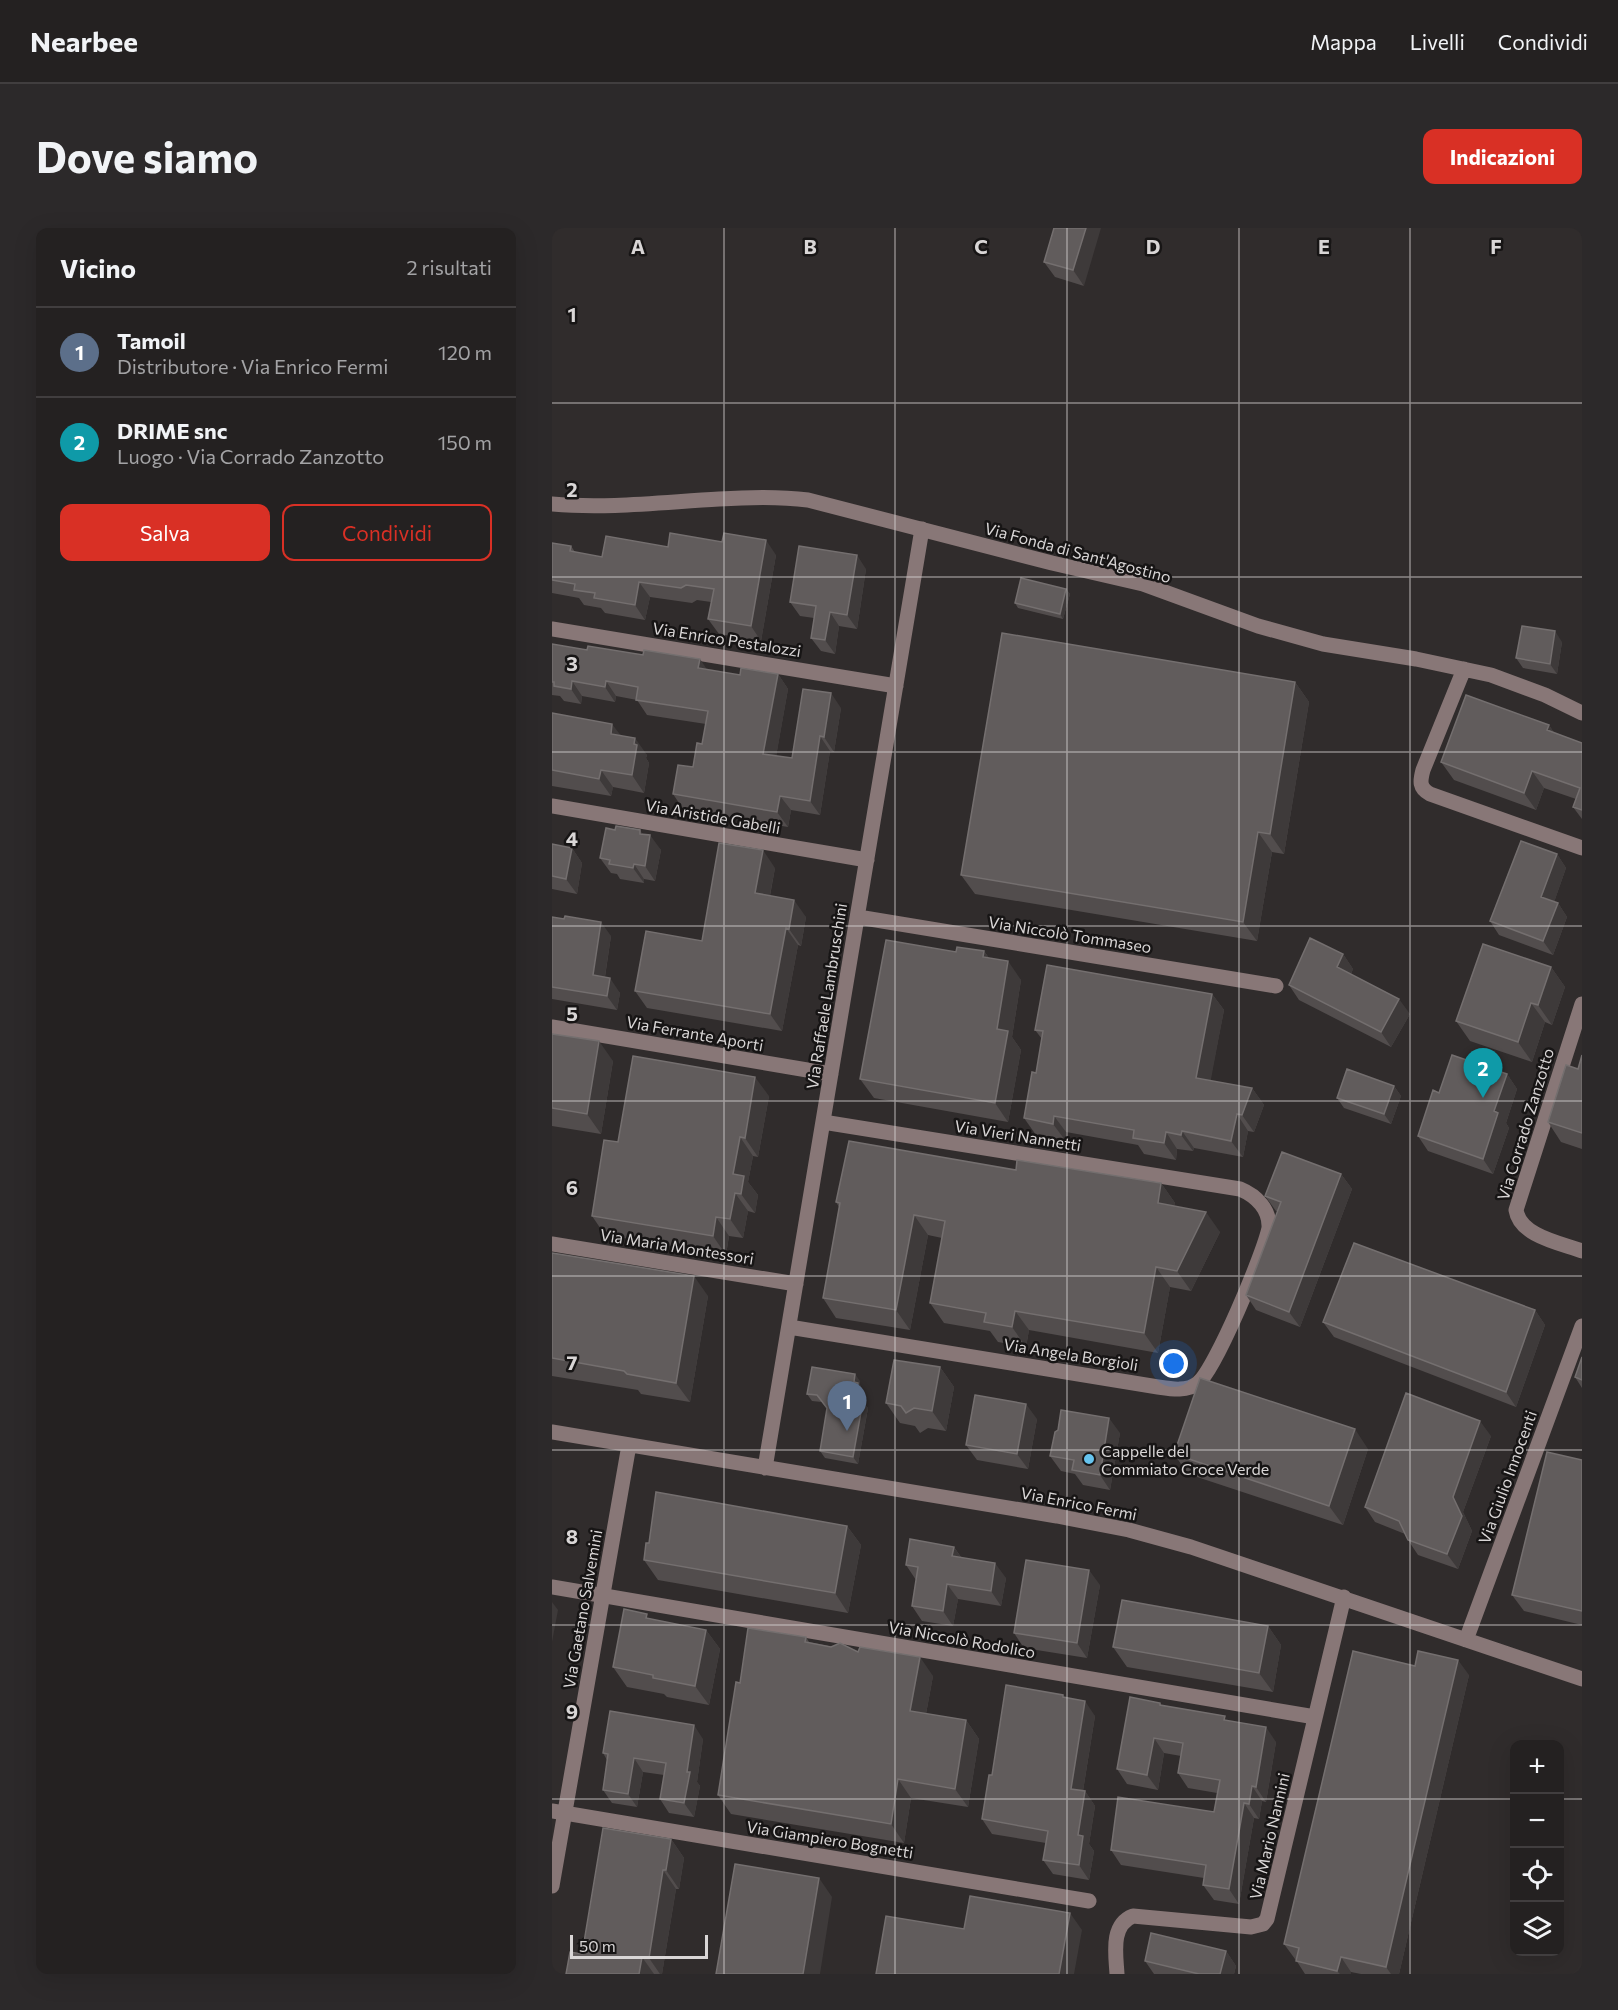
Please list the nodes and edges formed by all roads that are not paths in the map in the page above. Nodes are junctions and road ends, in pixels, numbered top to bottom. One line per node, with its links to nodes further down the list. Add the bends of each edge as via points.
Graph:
1 (552, 504): 2 (street, Via Fonda di Sant'Agostino, via 790,498)
2 (922, 529): 4 (street, Via Fonda di Sant'Agostino, via 1143,584 1258,626 1323,644); 5 (street, Via Raffaele Lambruschini)
3 (552, 629): 5 (street, Via Enrico Pestalozzi)
4 (1464, 669): 6 (street, Via Fonda di Sant'Agostino, via 1491,675); 8 (street, via 1423,770 1423,790)
5 (896, 686): 9 (street, Via Raffaele Lambruschini)
6 (1582, 712)
7 (552, 806): 9 (street, Via Aristide Gabelli)
8 (1582, 848)
9 (867, 860): 10 (street, Via Raffaele Lambruschini)
10 (858, 917): 11 (street, Via Niccolò Tommaseo); 14 (street, Via Raffaele Lambruschini)
11 (1276, 986)
12 (1582, 1004): 18 (street, Via Corrado Zanzotto, via 1516,1210 1527,1230)
13 (552, 1027): 14 (street, Via Ferrante Aporti)
14 (831, 1074): 15 (street, Via Raffaele Lambruschini)
15 (823, 1122): 16 (street, Via Vieri Nannetti); 19 (street, Via Raffaele Lambruschini)
16 (1207, 1183): 21 (street, Via Angela Borgioli, via 1254,1196 1267,1212 1269,1228 1216,1357 1205,1376 1192,1387 1165,1388)
17 (552, 1244): 19 (street, Via Maria Montessori)
18 (1582, 1251)
19 (796, 1284): 21 (street, Via Raffaele Lambruschini)
20 (1582, 1326): 28 (street, Via Giulio Innocenti)
21 (789, 1327): 24 (street, Via Raffaele Lambruschini)
22 (552, 1432): 23 (street, Via Enrico Fermi)
23 (629, 1445): 24 (street, Via Enrico Fermi); 26 (street, Via Gaetano Salvemini)
24 (765, 1468): 27 (street, Via Enrico Fermi, via 1129,1530 1191,1546)
25 (552, 1587): 26 (street, Via Niccolò Rodolico)
26 (603, 1595): 30 (street, Via Niccolò Rodolico); 31 (street, Via Gaetano Salvemini)
27 (1344, 1597): 28 (street, Via Enrico Fermi); 30 (street, Via Mario Nannini)
28 (1466, 1640): 29 (street, Via Enrico Fermi)
29 (1582, 1679)
30 (1315, 1717): 34 (street, Via Mario Nannini, via 1270,1909 1263,1924 1243,1926 1132,1916 1123,1922 1118,1935)
31 (558, 1812): 32 (street, Via Gaetano Salvemini); 33 (street, Via Giampiero Bognetti)
32 (552, 1886)
33 (1089, 1901)
34 (1117, 1974)

